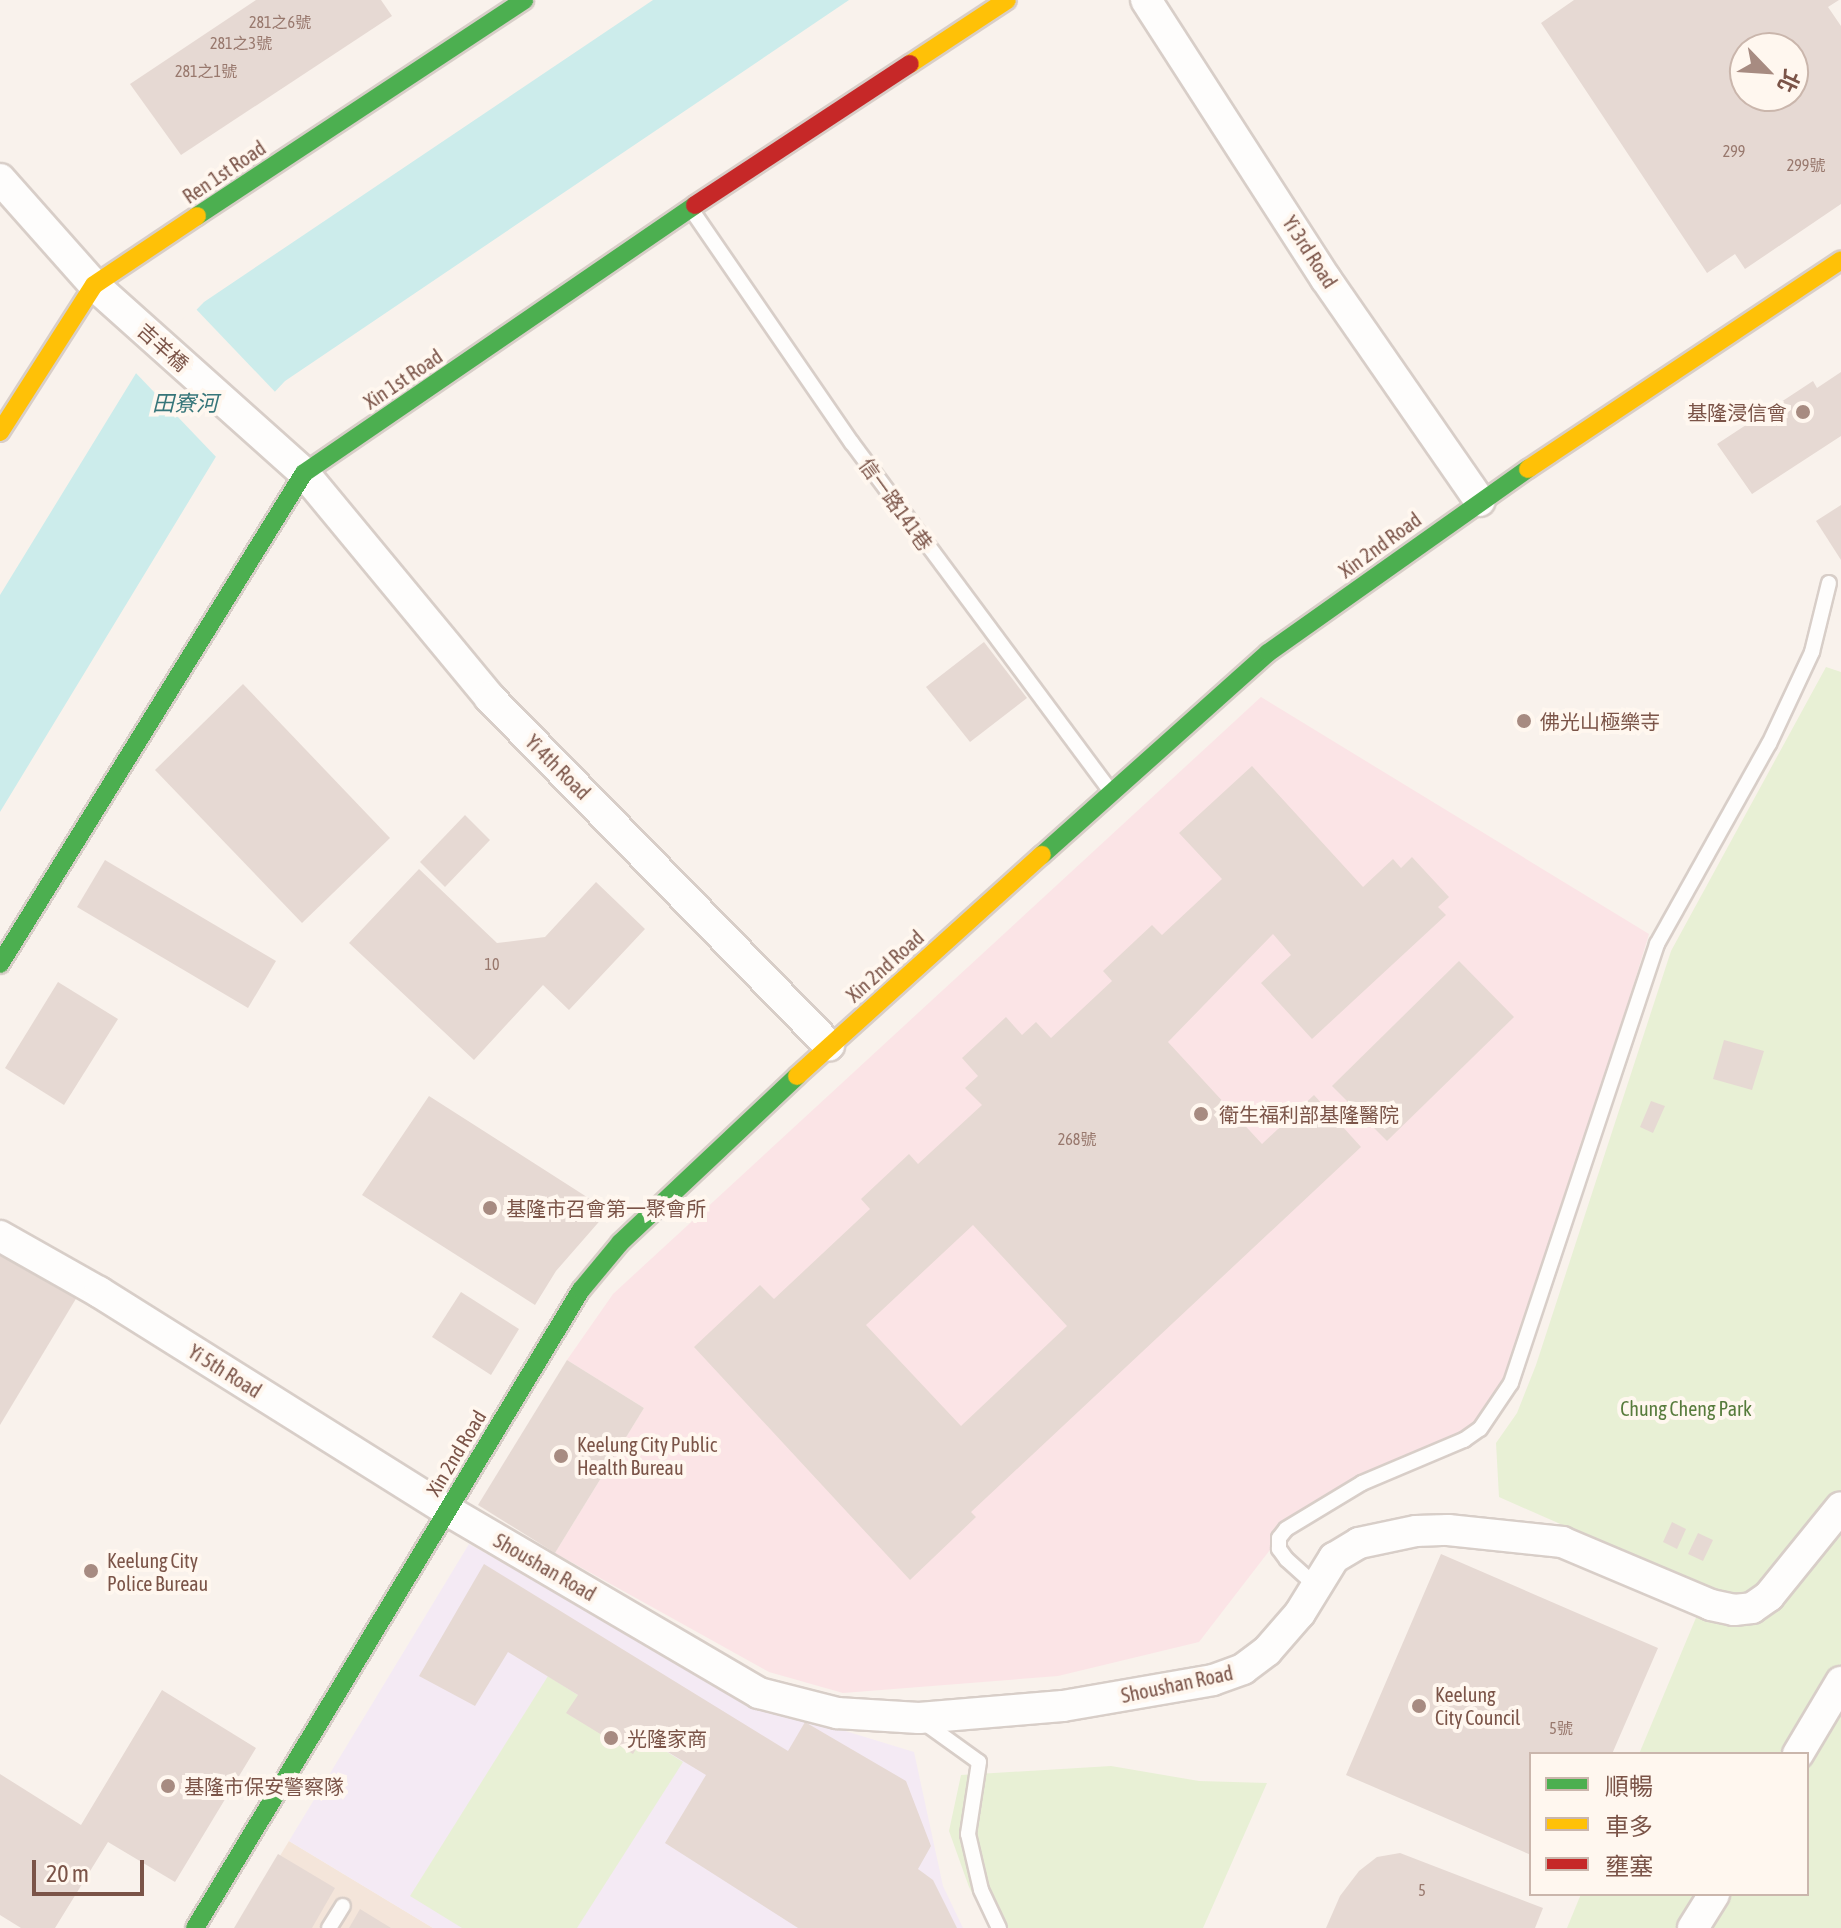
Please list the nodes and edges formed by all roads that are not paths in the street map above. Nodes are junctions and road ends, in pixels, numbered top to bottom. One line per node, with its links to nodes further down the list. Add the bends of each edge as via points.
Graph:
1 (524, 0): 7 (main road, Ren 1st Road)
2 (1007, 0): 5 (main road, Xin 1st Road)
3 (1146, 0): 10 (street, Yi 3rd Road, via 1326,279)
4 (0, 179): 7 (street, 吉羊橋)
5 (691, 208): 9 (main road, Xin 1st Road); 12 (lane, 信一路141巷, via 852,443)
6 (1841, 260): 10 (main road, Xin 2nd Road)
7 (94, 285): 8 (main road, Ren 1st Road); 9 (street, 吉羊橋)
8 (0, 432)
9 (304, 473): 13 (main road, Xin 1st Road); 14 (street, Yi 4th Road, via 489,697)
10 (1480, 501): 12 (main road, Xin 2nd Road, via 1268,653)
11 (1829, 583): 18 (lane, via 1812,652 1769,744 1657,944 1511,1383 1480,1429 1464,1440 1362,1483 1286,1529 1279,1549)
12 (1111, 792): 14 (main road, Xin 2nd Road)
13 (0, 964)
14 (829, 1045): 17 (main road, Xin 2nd Road, via 620,1243 581,1290)
15 (0, 1236): 17 (street, Yi 5th Road)
16 (1841, 1507): 18 (street, Shoushan Road, via 1769,1596 1752,1608 1711,1605 1562,1542 1448,1530 1359,1543 1334,1558)
17 (447, 1510): 20 (street, Shoushan Road, via 759,1693 837,1713); 24 (main road, Xin 2nd Road)
18 (1315, 1585): 20 (street, Shoushan Road, via 1300,1613 1267,1651 1243,1669 1213,1680 1063,1706)
19 (1841, 1682): 21 (street)
20 (919, 1718): 26 (lane, via 979,1762 968,1834 981,1890)
21 (1799, 1752)
22 (1713, 1896): 27 (street)
23 (343, 1906): 25 (lane)
24 (195, 1928)
25 (329, 1928)
26 (999, 1928)
27 (1693, 1928)

